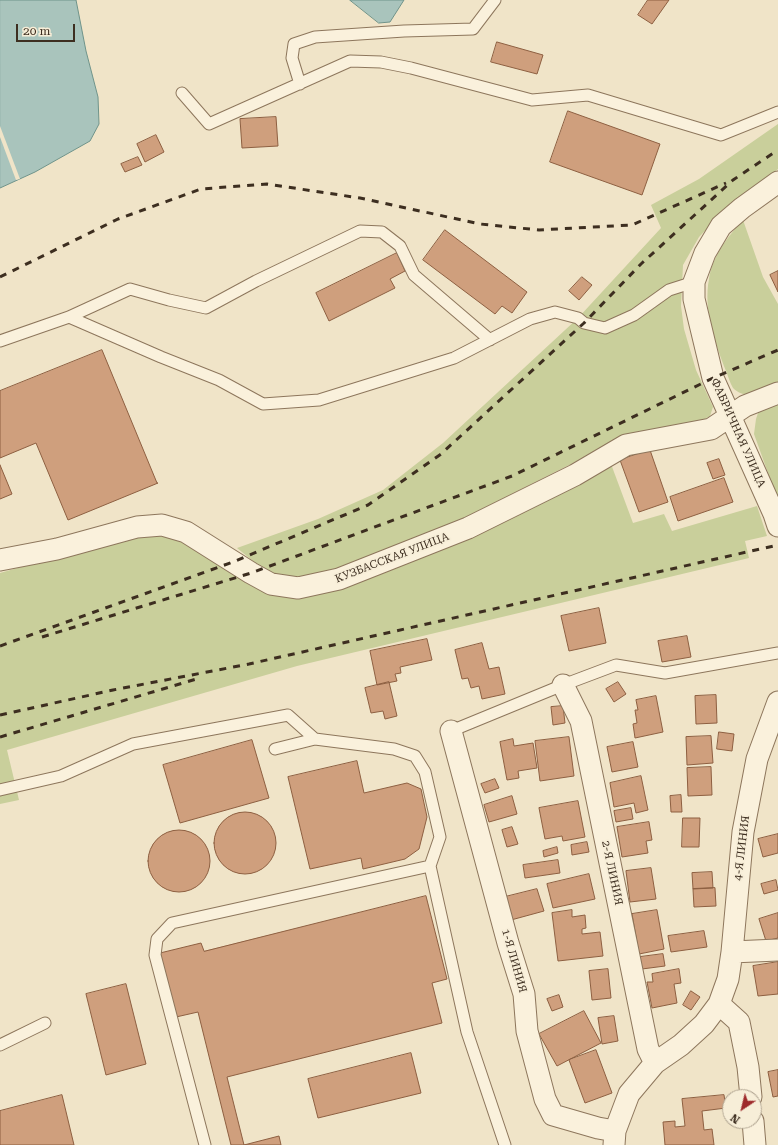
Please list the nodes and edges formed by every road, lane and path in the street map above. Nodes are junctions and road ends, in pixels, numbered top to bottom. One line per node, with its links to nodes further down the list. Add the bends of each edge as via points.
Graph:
1 (495, 0): 2 (lane, via 473,29 315,37 294,44 292,58)
2 (300, 84): 3 (lane, via 209,124); 4 (lane, via 350,61 382,62 532,100 588,95 721,135)
3 (182, 93)
4 (778, 112)
5 (778, 182): 6 (street, ФАБРИЧНАЯ УЛИЦА, via 721,226 705,253)
6 (694, 282): 8 (lane, via 669,290 634,315 605,328 555,312 530,319); 11 (street, ФАБРИЧНАЯ УЛИЦА, via 694,299 712,378)
7 (68, 317): 8 (lane, via 219,380 263,404 319,400 454,358); 8 (lane, via 130,289 206,308 360,230 382,232 400,246 414,275); 9 (lane)
8 (490, 340)
9 (0, 341)
10 (778, 393): 11 (street, КУЗБАССКАЯ УЛИЦА, via 745,406)
11 (730, 417): 12 (street, ФАБРИЧНАЯ УЛИЦА); 13 (street, КУЗБАССКАЯ УЛИЦА, via 710,429 626,445 575,475 468,528 339,579 298,588 271,584 186,532 162,525 137,528 57,549)
12 (778, 526)
13 (0, 560)
14 (778, 653): 15 (lane, via 665,673 616,665)
15 (563, 685): 17 (lane); 27 (street, 2-Я ЛИНИЯ, via 581,721 648,1049)
16 (778, 702): 23 (street, 4-Я ЛИНИЯ, via 757,759 743,832)
17 (451, 732): 30 (street, 1-Я ЛИНИЯ, via 524,994 527,1031 545,1099 554,1115 598,1128)
18 (315, 739): 19 (lane); 20 (lane, via 288,715 133,744 61,776); 21 (lane, via 394,749 415,756 425,772 440,837)
19 (275, 749)
20 (0, 790)
21 (430, 866): 31 (lane, via 172,923 157,939 155,955); 32 (lane, via 467,1032)
22 (778, 950): 23 (street)
23 (732, 952): 24 (street, 4-Я ЛИНИЯ, via 728,978)
24 (719, 1004): 27 (street, 4-Я ЛИНИЯ, via 704,1024 681,1045); 28 (street, via 739,1022)
25 (45, 1023): 26 (lane)
26 (0, 1045)
27 (654, 1063): 30 (street, 4-Я ЛИНИЯ, via 629,1094)
28 (750, 1089)
29 (754, 1129): 33 (street)
30 (614, 1138)
31 (205, 1145)
32 (505, 1145)
33 (755, 1145)

